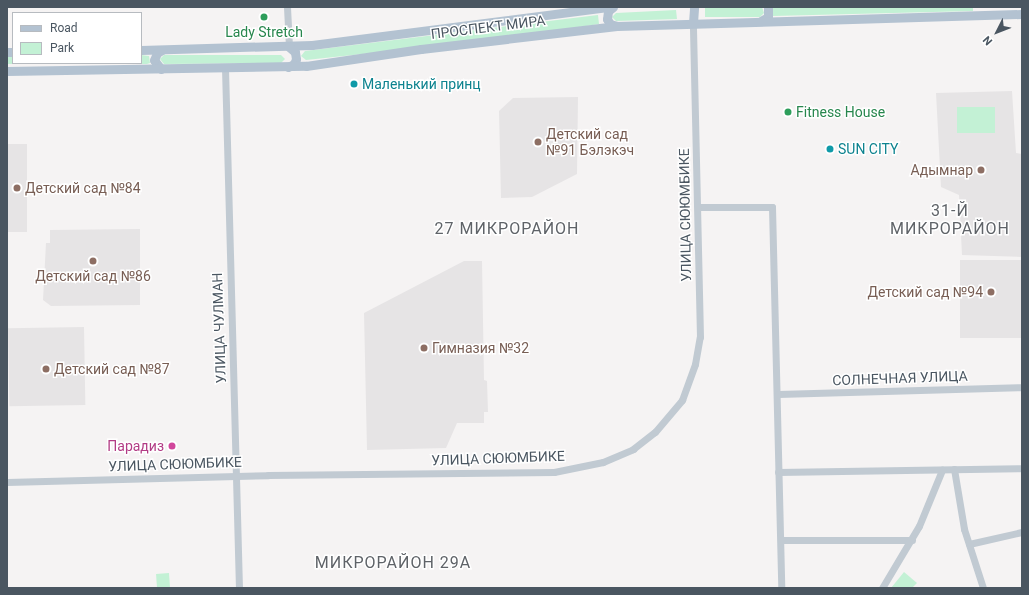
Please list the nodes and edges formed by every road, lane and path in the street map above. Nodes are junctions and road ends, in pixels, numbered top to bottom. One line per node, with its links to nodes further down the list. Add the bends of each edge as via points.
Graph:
1 (287, 7): 12 (street)
2 (608, 7): 12 (main road, ПРОСПЕКТ МИРА)
3 (613, 7): 11 (main road, via 608,11 607,19 610,24)
4 (694, 7): 10 (main road)
5 (768, 7): 9 (main road, via 768,17)
6 (979, 7): 8 (main road, via 982,13)
7 (1022, 14): 8 (main road, ПРОСПЕКТ МИРА)
8 (990, 15): 9 (main road, ПРОСПЕКТ МИРА)
9 (759, 21): 10 (main road, ПРОСПЕКТ МИРА)
10 (693, 23): 11 (main road, ПРОСПЕКТ МИРА); 19 (street, УЛИЦА СЮЮМБИКЕ)
11 (617, 26): 15 (main road, ПРОСПЕКТ МИРА)
12 (289, 46): 14 (main road, ПРОСПЕКТ МИРА); 15 (main road, via 296,59 293,65)
13 (142, 50): 14 (main road, ПРОСПЕКТ МИРА)
14 (162, 50): 17 (main road, via 157,53 154,60)
15 (288, 67): 16 (main road, ПРОСПЕКТ МИРА)
16 (225, 68): 17 (main road, ПРОСПЕКТ МИРА); 26 (street, УЛИЦА ЧУЛМАН)
17 (161, 69): 18 (main road, ПРОСПЕКТ МИРА)
18 (7, 71)
19 (698, 207): 21 (street, via 772,207); 26 (street, УЛИЦА СЮЮМБИКЕ, via 700,337 695,364 676,408 655,432 626,453 603,462 554,472)
20 (1022, 387): 21 (street, СОЛНЕЧНАЯ УЛИЦА)
21 (778, 394): 25 (street)
22 (1022, 468): 23 (street)
23 (954, 469): 24 (street); 31 (street)
24 (942, 470): 25 (street); 30 (street)
25 (778, 472): 29 (street)
26 (236, 476): 27 (street, УЛИЦА СЮЮМБИКЕ); 32 (street, УЛИЦА ЧУЛМАН)
27 (7, 482)
28 (1022, 532): 31 (street)
29 (781, 540): 30 (street); 33 (street)
30 (912, 540): 34 (street)
31 (969, 544): 35 (street)
32 (239, 588)
33 (782, 588)
34 (882, 588)
35 (983, 588)

